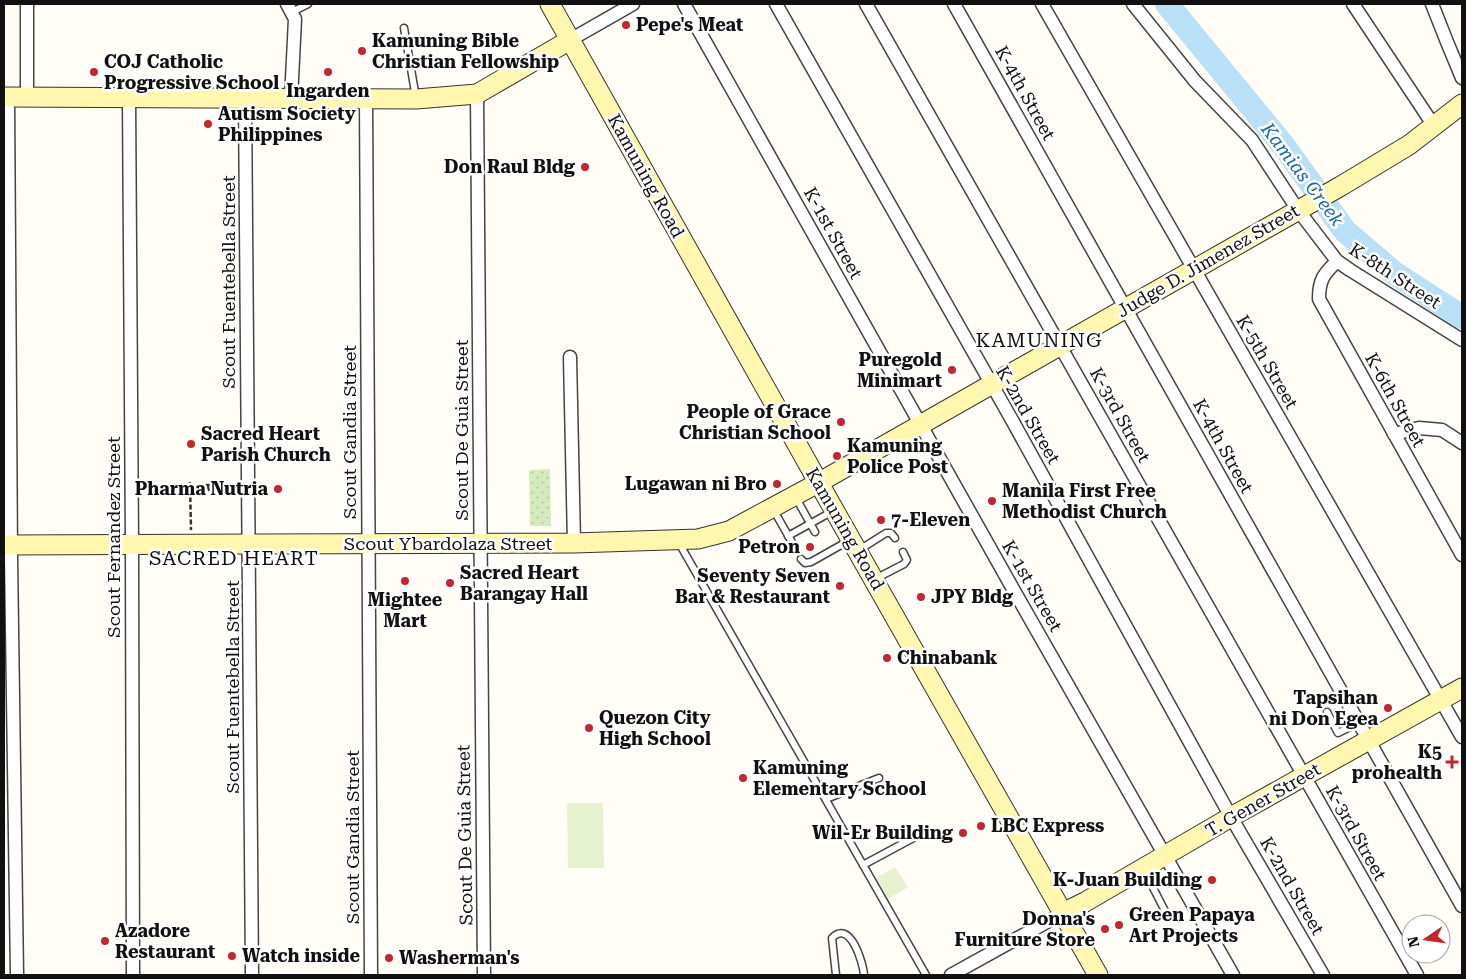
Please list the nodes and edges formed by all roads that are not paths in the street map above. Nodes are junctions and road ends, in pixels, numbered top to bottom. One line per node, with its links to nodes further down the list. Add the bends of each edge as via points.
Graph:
1 (27, 4): 19 (street)
2 (308, 4): 13 (lane)
3 (550, 4): 15 (street, Kamuning Road)
4 (633, 4): 15 (street)
5 (684, 4): 35 (street, K-1st Street)
6 (776, 4): 34 (street, K-2nd Street)
7 (866, 4): 32 (street, K-3rd Street)
8 (954, 4): 30 (street, K-4th Street)
9 (1042, 4): 29 (street, K-5th Street)
10 (1133, 4): 27 (street, via 1195,81 1252,140)
11 (1353, 4): 26 (street)
12 (1432, 4): 16 (street)
13 (290, 8): 22 (street, via 295,19)
14 (404, 28): 24 (lane)
15 (570, 40): 17 (street); 38 (street, Kamuning Road)
16 (1462, 78)
17 (477, 94): 24 (street); 48 (street, Scout De Guia Street)
18 (6, 97): 19 (street); 51 (street)
19 (27, 98): 20 (street)
20 (129, 98): 21 (street); 52 (street, Scout Fernandez Street)
21 (245, 99): 22 (street); 53 (street, Scout Fuentebella Street)
22 (291, 99): 23 (street)
23 (366, 99): 24 (street); 47 (street, Scout Gandia Street)
24 (416, 99)
25 (1462, 104): 26 (street, Judge D. Jimenez Street)
26 (1434, 126): 27 (street, Judge D. Jimenez Street)
27 (1301, 209): 28 (street, K-8th Street); 29 (street, Judge D. Jimenez Street)
28 (1337, 260): 31 (street, K-8th Street); 36 (street, K-6th Street, via 1324,274 1319,286 1319,299)
29 (1194, 270): 30 (street, Judge D. Jimenez Street); 60 (street, K-5th Street)
30 (1126, 308): 32 (street, Judge D. Jimenez Street); 62 (street, K-4th Street)
31 (1462, 340)
32 (1060, 344): 34 (street, Judge D. Jimenez Street); 65 (street, K-3rd Street)
33 (570, 358): 49 (street)
34 (990, 384): 35 (street, Judge D. Jimenez Street); 68 (street, K-2nd Street)
35 (920, 424): 38 (street, Judge D. Jimenez Street); 70 (street, K-1st Street)
36 (1394, 434): 37 (street, via 1419,428 1442,430); 56 (street, K-6th Street)
37 (1462, 443)
38 (818, 483): 39 (street, Scout Ybardolaza Street); 41 (street, Kamuning Road)
39 (795, 495): 40 (street, Scout Ybardolaza Street); 42 (lane)
40 (773, 508): 44 (lane); 46 (street, Scout Ybardolaza Street, via 729,531 698,539)
41 (834, 511): 42 (lane); 54 (street, Kamuning Road)
42 (811, 524): 43 (lane); 44 (lane)
43 (815, 532)
44 (788, 536): 50 (lane)
45 (895, 538): 54 (lane, via 886,533)
46 (677, 540): 49 (street, Scout Ybardolaza Street); 67 (lane)
47 (369, 543): 48 (street, Scout Ybardolaza Street); 53 (street, Scout Ybardolaza Street); 79 (street, Scout Gandia Street)
48 (480, 543): 49 (street, Scout Ybardolaza Street); 80 (street, Scout De Guia Street)
49 (574, 543)
50 (793, 544)
51 (8, 545): 52 (street, Scout Ybardolaza Street); 76 (street)
52 (132, 545): 53 (street, Scout Ybardolaza Street); 77 (street, Scout Fernandez Street)
53 (250, 545): 78 (street, Scout Fuentebella Street)
54 (854, 545): 57 (lane, via 824,550 811,562); 58 (street, Kamuning Road)
55 (903, 552): 58 (lane, via 907,560 904,564)
56 (1462, 556)
57 (801, 559)
58 (874, 580): 74 (street, Kamuning Road)
59 (1462, 688): 60 (street, T. Gener Street)
60 (1440, 700): 63 (street, K-5th Street); 64 (street, T. Gener Street)
61 (1327, 712): 62 (lane, via 1338,733)
62 (1358, 723): 64 (street, K-4th Street)
63 (1462, 737)
64 (1368, 740): 65 (street, T. Gener Street); 73 (street, K-4th Street)
65 (1304, 776): 68 (street, T. Gener Street); 88 (street, K-3rd Street)
66 (879, 778): 67 (lane)
67 (826, 799): 71 (lane)
68 (1231, 817): 70 (street, T. Gener Street); 87 (street, K-2nd Street)
69 (915, 837): 71 (lane)
70 (1166, 856): 72 (street, T. Gener Street); 86 (street, K-1st Street)
71 (864, 865): 83 (lane)
72 (1144, 869): 74 (street, T. Gener Street); 75 (lane)
73 (1462, 906)
74 (1063, 913): 84 (street); 85 (street, Kamuning Road)
75 (1166, 913)
76 (17, 975)
77 (133, 975)
78 (252, 975)
79 (371, 975)
80 (484, 975)
81 (836, 975): 82 (lane, via 832,938 843,933 852,940)
82 (864, 975)
83 (926, 975)
84 (951, 975)
85 (1098, 975)
86 (1233, 975)
87 (1323, 975)
88 (1417, 975)

